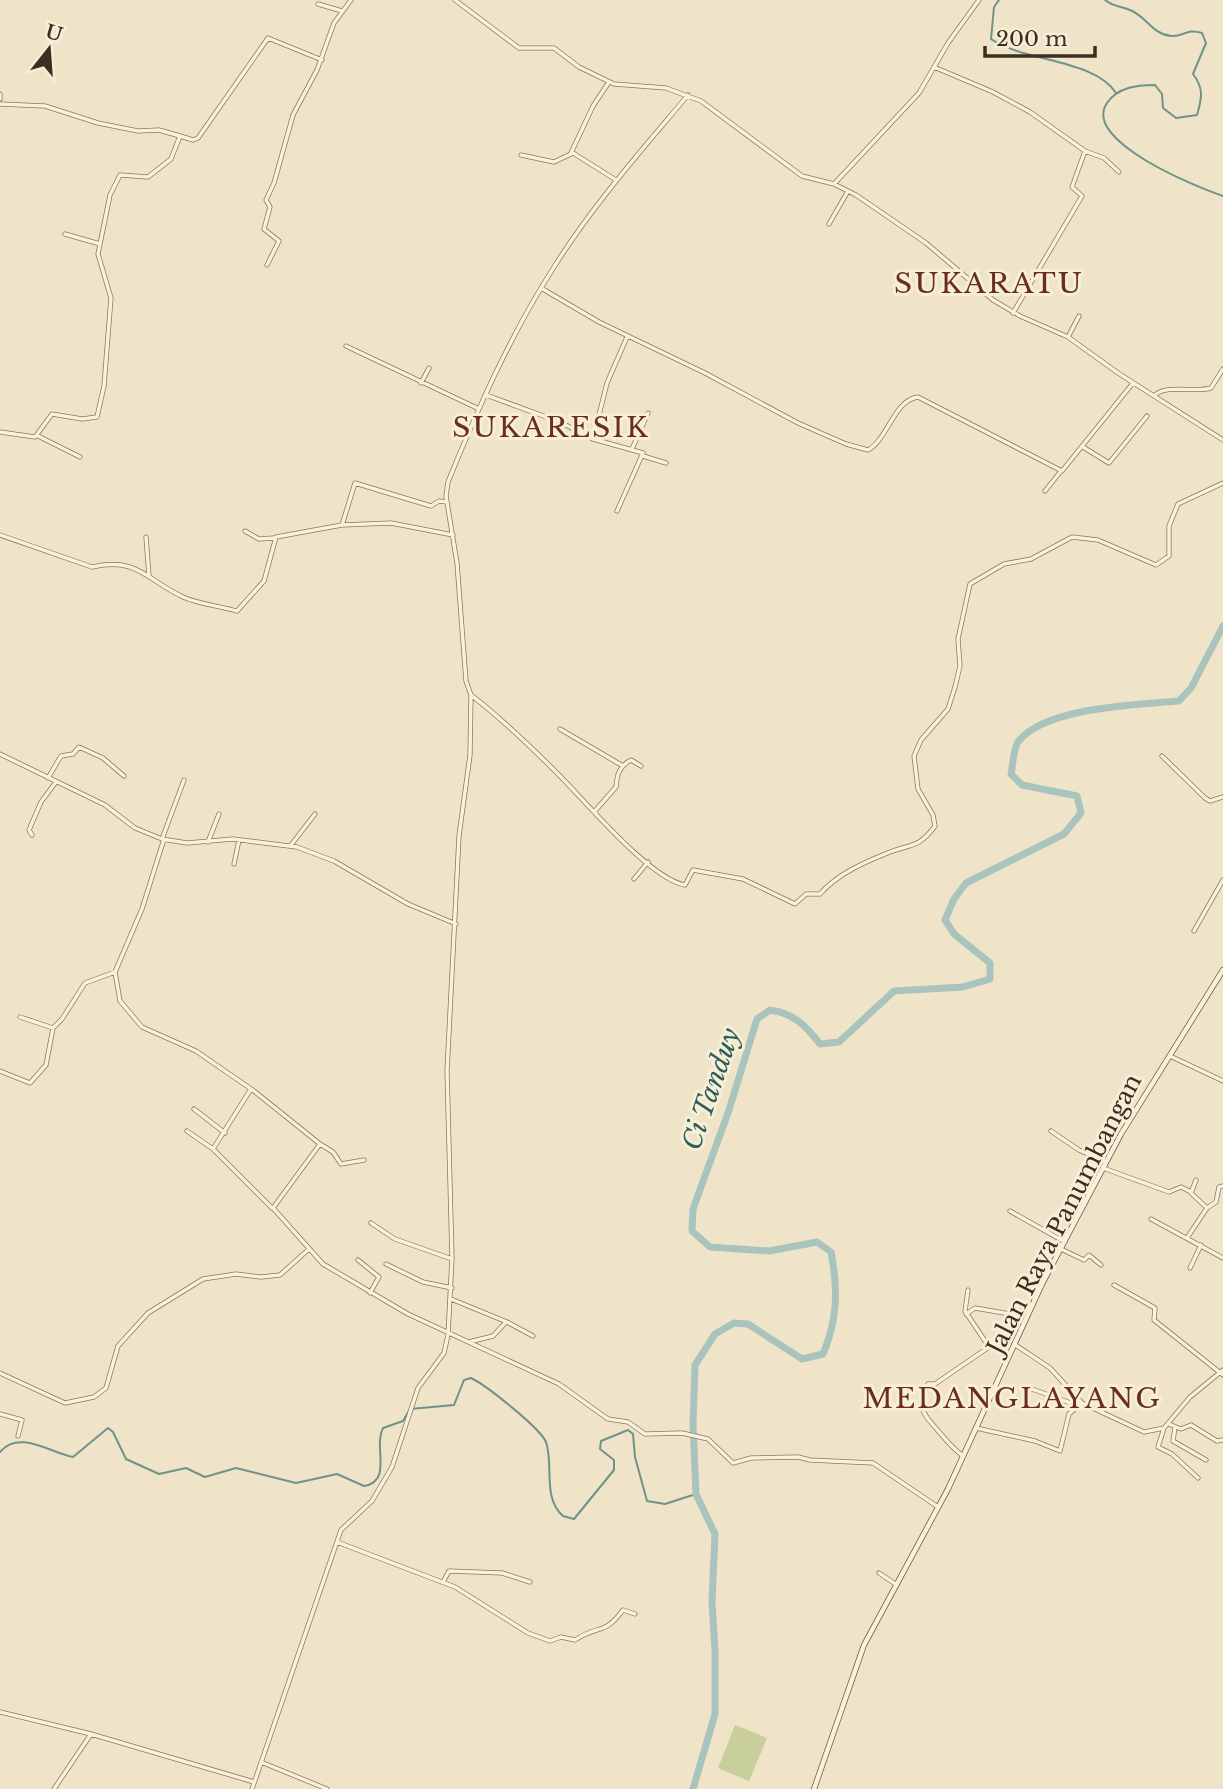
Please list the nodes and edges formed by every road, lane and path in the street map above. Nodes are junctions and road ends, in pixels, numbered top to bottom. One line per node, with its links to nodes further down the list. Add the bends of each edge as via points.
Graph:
1 (351, 0): 5 (street)
2 (455, 0): 8 (street, via 515,46 557,50)
3 (979, 0): 7 (street)
4 (318, 4): 5 (street)
5 (342, 11): 6 (street)
6 (322, 60): 11 (street, via 268,38 198,138); 22 (street, via 289,125 266,200 270,206 264,229 279,241)
7 (934, 67): 12 (street, via 1009,100); 17 (street, via 912,102)
8 (609, 82): 9 (street, via 638,88 658,86); 13 (street)
9 (688, 95): 16 (street); 17 (street, via 804,177)
10 (0, 101): 11 (street, via 45,106 98,123)
11 (180, 136): 21 (street, via 172,159 148,177 120,176 110,195)
12 (1085, 151): 15 (street, via 1099,154); 24 (street, via 1072,187 1082,196)
13 (571, 153): 14 (street, via 554,162); 16 (street)
14 (521, 155)
15 (1119, 172)
16 (616, 181): 23 (street)
17 (834, 184): 18 (street)
18 (848, 191): 19 (street); 24 (street, via 919,238)
19 (829, 224)
20 (65, 234): 21 (street)
21 (100, 244): 40 (street, via 98,257 111,298 97,417 52,414)
22 (267, 265)
23 (541, 288): 26 (street); 33 (street)
24 (1013, 313): 27 (street)
25 (1079, 316): 27 (street)
26 (627, 337): 37 (street); 47 (street, via 789,419 856,447 872,449 907,402 918,397)
27 (1068, 337): 32 (street)
28 (346, 345): 31 (street)
29 (429, 368): 31 (street)
30 (1223, 369): 34 (street, via 1211,388 1197,392 1165,389)
31 (421, 383): 35 (street)
32 (1133, 383): 34 (street); 42 (street)
33 (486, 396): 35 (street); 43 (street, via 593,439)
34 (1154, 396): 41 (street)
35 (480, 409): 50 (street, via 448,482)
36 (649, 413): 43 (street)
37 (599, 415)
38 (1147, 416): 42 (street, via 1108,463)
39 (0, 432): 40 (street)
40 (37, 436): 45 (street)
41 (1223, 440)
42 (1083, 447): 47 (street)
43 (632, 449): 44 (street)
44 (643, 456): 46 (street); 51 (street)
45 (80, 457)
46 (666, 463)
47 (1061, 471): 49 (street)
48 (1223, 483): 78 (street, via 1178,504 1169,526 1170,553 1156,565 1098,540 1072,537 1031,559 1003,564 969,584 958,639 960,666 948,709 915,751 918,789 936,821 917,845 843,873 820,894 806,894 793,904 745,880 693,869 688,883 681,884)
49 (1045, 491)
50 (447, 502): 52 (street, via 431,506 355,483); 55 (street)
51 (617, 511)
52 (342, 526): 55 (street, via 391,523); 57 (street)
53 (245, 531): 57 (street, via 259,539)
54 (0, 535): 58 (street, via 92,567 136,567)
55 (453, 536): 59 (street)
56 (146, 537): 58 (street)
57 (274, 538): 58 (street, via 264,581 237,611 189,599)
58 (149, 576)
59 (471, 695): 70 (street, via 513,730); 82 (street)
60 (560, 729): 63 (street)
61 (0, 754): 66 (street)
62 (1162, 756): 69 (street, via 1208,800)
63 (623, 766): 64 (street, via 631,761); 70 (street, via 616,776 616,788)
64 (641, 766)
65 (124, 776): 66 (street, via 103,758 79,747 73,754 61,756)
66 (48, 778): 68 (street)
67 (184, 780): 74 (street)
68 (57, 782): 73 (street, via 36,811); 74 (street, via 106,805 135,828)
69 (1223, 797)
70 (594, 812): 78 (street)
71 (219, 814): 76 (street)
72 (315, 814): 77 (street)
73 (32, 835)
74 (163, 839): 76 (street); 85 (street, via 142,909)
75 (239, 840): 76 (street); 77 (street); 79 (street)
76 (208, 842)
77 (290, 846): 82 (street, via 334,861 408,904)
78 (648, 862): 80 (street)
79 (234, 864)
80 (634, 879)
81 (1223, 880): 83 (street)
82 (456, 924): 114 (street, via 447,1072)
83 (1194, 931)
84 (1223, 970): 88 (main road, Jalan Raya Panumbangan)
85 (115, 972): 87 (street, via 84,985); 91 (street, via 120,1001 142,1027 196,1051)
86 (20, 1017): 87 (street)
87 (53, 1028): 89 (street, via 46,1065 31,1083)
88 (1168, 1055): 90 (street); 99 (main road, Jalan Raya Panumbangan)
89 (0, 1071)
90 (1223, 1081)
91 (251, 1089): 95 (street); 96 (street)
92 (194, 1109): 95 (street)
93 (187, 1131): 97 (street)
94 (1051, 1131): 99 (street)
95 (225, 1133): 97 (street)
96 (320, 1144): 98 (street, via 341,1164); 104 (street)
97 (213, 1149): 104 (street)
98 (363, 1160)
99 (1104, 1165): 102 (street, via 1169,1192 1181,1187); 109 (main road, Jalan Raya Panumbangan)
100 (1196, 1180): 102 (street)
101 (1223, 1186): 103 (street, via 1216,1202)
102 (1191, 1192): 103 (street)
103 (1207, 1208): 108 (street)
104 (273, 1209): 111 (street)
105 (1010, 1211): 109 (street)
106 (1151, 1219): 108 (street)
107 (371, 1223): 114 (street, via 396,1238)
108 (1187, 1238): 110 (street)
109 (1065, 1242): 112 (main road, Jalan Raya Panumbangan)
110 (1201, 1245): 113 (street); 118 (street)
111 (309, 1249): 122 (street, via 328,1268); 131 (street, via 280,1275 203,1279 148,1313 118,1346 106,1388 94,1397 65,1403)
112 (1061, 1249): 117 (street, via 1084,1260 1089,1255); 124 (main road, Jalan Raya Panumbangan)
113 (1223, 1258)
114 (452, 1259): 120 (street)
115 (358, 1260): 122 (street, via 379,1277)
116 (386, 1264): 120 (street, via 421,1281)
117 (1101, 1265)
118 (1190, 1268)
119 (1114, 1285): 132 (street, via 1155,1308 1154,1320)
120 (452, 1288): 123 (street)
121 (968, 1290): 125 (street)
122 (370, 1293): 127 (street)
123 (451, 1299): 126 (street); 127 (street)
124 (1029, 1312): 125 (street, via 1023,1309 1016,1315 975,1308); 130 (main road, Jalan Raya Panumbangan)
125 (966, 1313): 142 (street, via 989,1346 929,1384 922,1404 928,1422)
126 (507, 1322): 128 (street); 129 (street, via 493,1336)
127 (449, 1335): 129 (street); 146 (street, via 444,1353 418,1388 397,1458 376,1495 342,1528)
128 (533, 1336)
129 (467, 1343): 145 (street, via 559,1384 598,1414 628,1422 639,1433 682,1433 708,1439 733,1463 798,1457 873,1463)
130 (1014, 1344): 134 (street, via 1050,1368); 138 (main road, Jalan Raya Panumbangan)
131 (0, 1373)
132 (1222, 1373): 136 (street, via 1190,1397)
133 (1032, 1389): 134 (street)
134 (1079, 1404): 138 (street, via 1069,1414 1060,1451); 139 (street, via 1143,1432)
135 (0, 1414): 140 (street, via 22,1420)
136 (1168, 1424): 137 (street); 139 (street)
137 (1175, 1427): 141 (street, via 1191,1425); 143 (street, via 1173,1441)
138 (976, 1428): 142 (main road, Jalan Raya Panumbangan)
139 (1164, 1428): 144 (street, via 1158,1447)
140 (18, 1436)
141 (1223, 1440)
142 (963, 1456): 145 (main road, Jalan Raya Panumbangan)
143 (1206, 1460)
144 (1198, 1478)
145 (939, 1507): 150 (main road, Jalan Raya Panumbangan)
146 (337, 1542): 148 (street); 154 (street)
147 (879, 1573): 150 (street)
148 (443, 1582): 149 (street, via 449,1571 504,1574); 151 (street, via 550,1642 561,1637 575,1640 590,1631 608,1629 623,1610)
149 (530, 1582)
150 (897, 1585): 159 (main road, Jalan Raya Panumbangan, via 864,1645)
151 (635, 1614)
152 (0, 1712): 153 (street)
153 (91, 1734): 155 (street); 156 (street)
154 (260, 1762): 155 (street); 158 (street)
155 (254, 1782): 157 (street)
156 (54, 1789)
157 (252, 1789)
158 (327, 1789)
159 (814, 1789)

